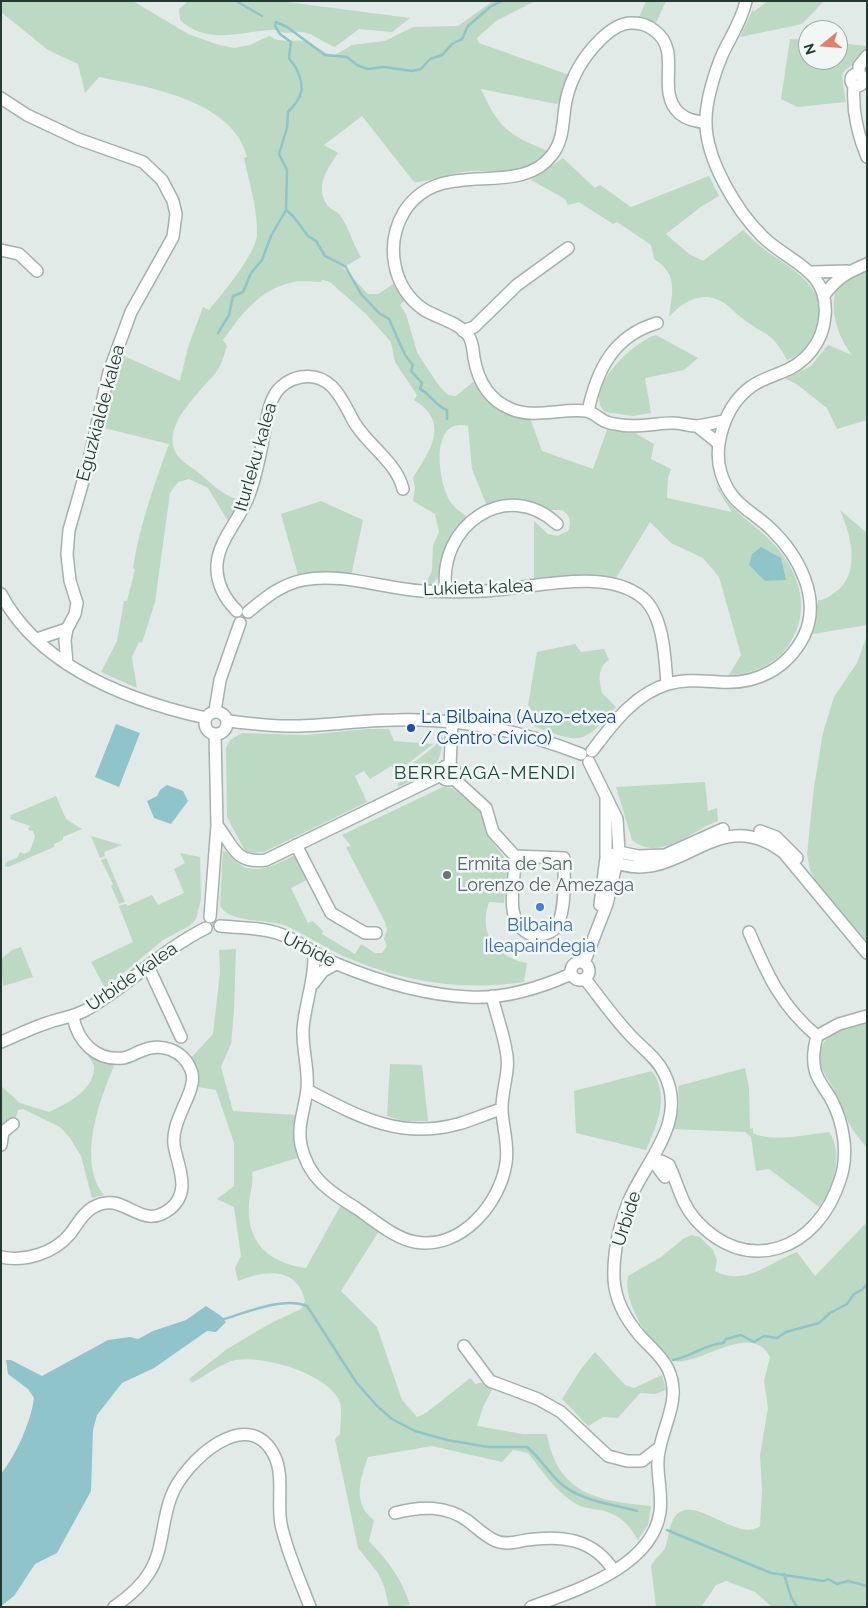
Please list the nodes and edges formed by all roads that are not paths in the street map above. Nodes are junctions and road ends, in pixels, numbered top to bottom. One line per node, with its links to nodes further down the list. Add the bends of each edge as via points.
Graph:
1 (746, 1): 4 (street, via 722,55)
2 (867, 56): 5 (street, via 859,66 859,74 851,76 850,80 854,85 855,123)
3 (1, 98): 26 (street, Eguzkialde kalea, via 27,115 78,139 143,162 162,180 176,214 173,237 131,312 109,372 69,530 69,572 77,603)
4 (706, 123): 11 (street, via 712,154 742,213 763,237); 15 (street, via 684,116 673,104 669,93 669,50 657,33 639,24 626,23 603,36 585,56 573,78 560,140 543,164 515,177 459,179 430,189 403,214 392,250 401,284 423,309)
5 (867, 157)
6 (568, 248): 13 (street, via 517,285)
7 (1, 250): 9 (street, via 19,254)
8 (867, 264): 10 (street)
9 (37, 271)
10 (848, 271): 11 (street); 12 (street)
11 (812, 272): 12 (street)
12 (824, 295): 18 (street, via 824,325 809,355 791,369 753,385 734,403)
13 (482, 320): 15 (street); 16 (street)
14 (657, 323): 17 (street, via 624,341 606,360 594,382)
15 (463, 331): 16 (street)
16 (472, 348): 17 (street, via 480,380 502,404 522,413)
17 (588, 411): 19 (street, via 607,422 624,426 673,423)
18 (725, 421): 19 (street); 20 (street)
19 (697, 426): 20 (street)
20 (718, 443): 30 (street, via 721,474 735,499 744,510 771,529 802,571 809,598 809,614 804,635 791,655 765,675 735,682 700,680)
21 (403, 489): 25 (street, Iturleku kalea, via 396,473 356,424 333,387 309,377 296,378 283,385 270,404 249,495 217,561 222,591)
22 (556, 524): 23 (street, via 533,510 523,508 499,508 477,517 459,533 448,553 444,577)
23 (446, 590): 25 (street, Lukieta kalea, via 424,591 319,578 286,585); 30 (street, Lukieta kalea, via 485,591 597,580 623,586 643,598 654,613)
24 (1, 594): 27 (street, via 8,607)
25 (242, 612): 31 (street, via 235,618 240,623)
26 (64, 634): 27 (street); 28 (street, Eguzkialde kalea); 29 (street, Eguzkialde kalea)
27 (37, 639): 28 (street)
28 (50, 651): 29 (street)
29 (67, 664): 31 (street, via 141,701)
30 (672, 683): 35 (street, via 650,692 632,705)
31 (210, 715): 32 (street, via 224,715); 34 (street, via 206,728)
32 (227, 721): 33 (street, via 296,726 394,720); 34 (street, via 224,730)
33 (452, 722): 35 (street, via 497,728 545,740); 36 (street)
34 (215, 734): 40 (street)
35 (588, 756): 39 (street)
36 (450, 766): 37 (street, via 442,768); 38 (street, via 455,771)
37 (441, 775): 38 (street, via 446,780); 42 (street)
38 (453, 778): 44 (street, via 486,808 493,832)
39 (606, 798): 41 (street, via 617,819); 45 (street)
40 (217, 825): 42 (street, via 246,860 266,860); 48 (street)
41 (619, 835): 43 (street, via 630,848); 45 (street)
42 (296, 845): 54 (street, via 331,913 365,932)
43 (648, 855): 45 (street); 49 (street, via 665,854 688,846 719,830 736,827 765,832 787,845)
44 (515, 856): 44 (street, via 512,905 515,921 524,932 532,935 552,931 560,923 562,913 564,858)
45 (614, 858): 46 (street); 47 (street); 50 (street, via 599,911)
46 (638, 866): 47 (street); 49 (street, via 674,860 733,834 751,835 770,842 784,853)
47 (612, 885): 50 (street)
48 (210, 917): 51 (street, via 218,919); 52 (street, via 205,922)
49 (837, 917): 55 (street)
50 (601, 920): 57 (street)
51 (220, 926): 52 (street, via 212,932); 56 (street, Urbide, via 280,934 306,947)
52 (206, 928): 58 (street, Urbide kalea, via 167,950)
53 (749, 932): 64 (street, via 756,953 787,1007)
54 (376, 933)
55 (867, 953)
56 (319, 962): 61 (street, Urbide, via 336,964 421,990 469,997); 67 (street, via 303,1029)
57 (584, 963): 59 (street, via 575,964); 60 (street, via 589,972)
58 (148, 966): 63 (street, Urbide kalea, via 112,994); 65 (street)
59 (571, 974): 60 (street, via 577,980); 61 (street, Urbide, via 547,985)
60 (585, 979): 70 (street, Urbide, via 632,1037 657,1061 665,1075 672,1111)
61 (492, 996): 68 (street, via 506,1051 507,1074)
62 (867, 1016): 64 (street, via 839,1024)
63 (73, 1017): 66 (street, Urbide kalea, via 48,1022); 76 (street, via 85,1045 97,1053 123,1058 142,1050 165,1047 175,1051 192,1070 192,1087 181,1108 174,1137 182,1171 182,1194 171,1208 148,1217 118,1202 102,1203 88,1211 70,1234 48,1251 18,1259)
64 (816, 1036): 75 (street, via 815,1072 841,1124 844,1152 841,1180 817,1224 787,1246 773,1251 749,1251 726,1244 704,1229 688,1211)
65 (181, 1037)
66 (1, 1042)
67 (307, 1090): 68 (street, via 362,1118 400,1129 431,1129 457,1124); 68 (street, via 300,1138 307,1166 329,1191 397,1235 415,1242 433,1242 462,1232 492,1201 506,1163 507,1134)
68 (502, 1109)
69 (13, 1124): 71 (street, via 3,1132)
70 (665, 1136): 72 (street, Urbide); 73 (street)
71 (1, 1145)
72 (653, 1161): 73 (street); 74 (street, Urbide); 75 (street)
73 (669, 1165): 75 (street)
74 (642, 1178): 75 (street, via 656,1176); 78 (street, Urbide, via 628,1203 621,1225 614,1279 625,1314 664,1361 669,1372 674,1397)
75 (670, 1180)
76 (1, 1257)
77 (464, 1346): 79 (street, via 490,1381 538,1399 573,1422 608,1456)
78 (660, 1447): 79 (street); 80 (street, Urbide)
79 (641, 1462): 80 (street)
80 (659, 1474): 82 (street, via 661,1508 656,1531 639,1554)
81 (395, 1514): 82 (street, via 421,1508 442,1510 467,1520 496,1541 507,1543 550,1538 580,1541 600,1555)
82 (614, 1571): 83 (street)
83 (541, 1605)
84 (114, 1607): 85 (street, via 129,1597 149,1574 156,1560 171,1497 181,1478 212,1445 241,1435 258,1438 275,1457 282,1529)
85 (310, 1607)

